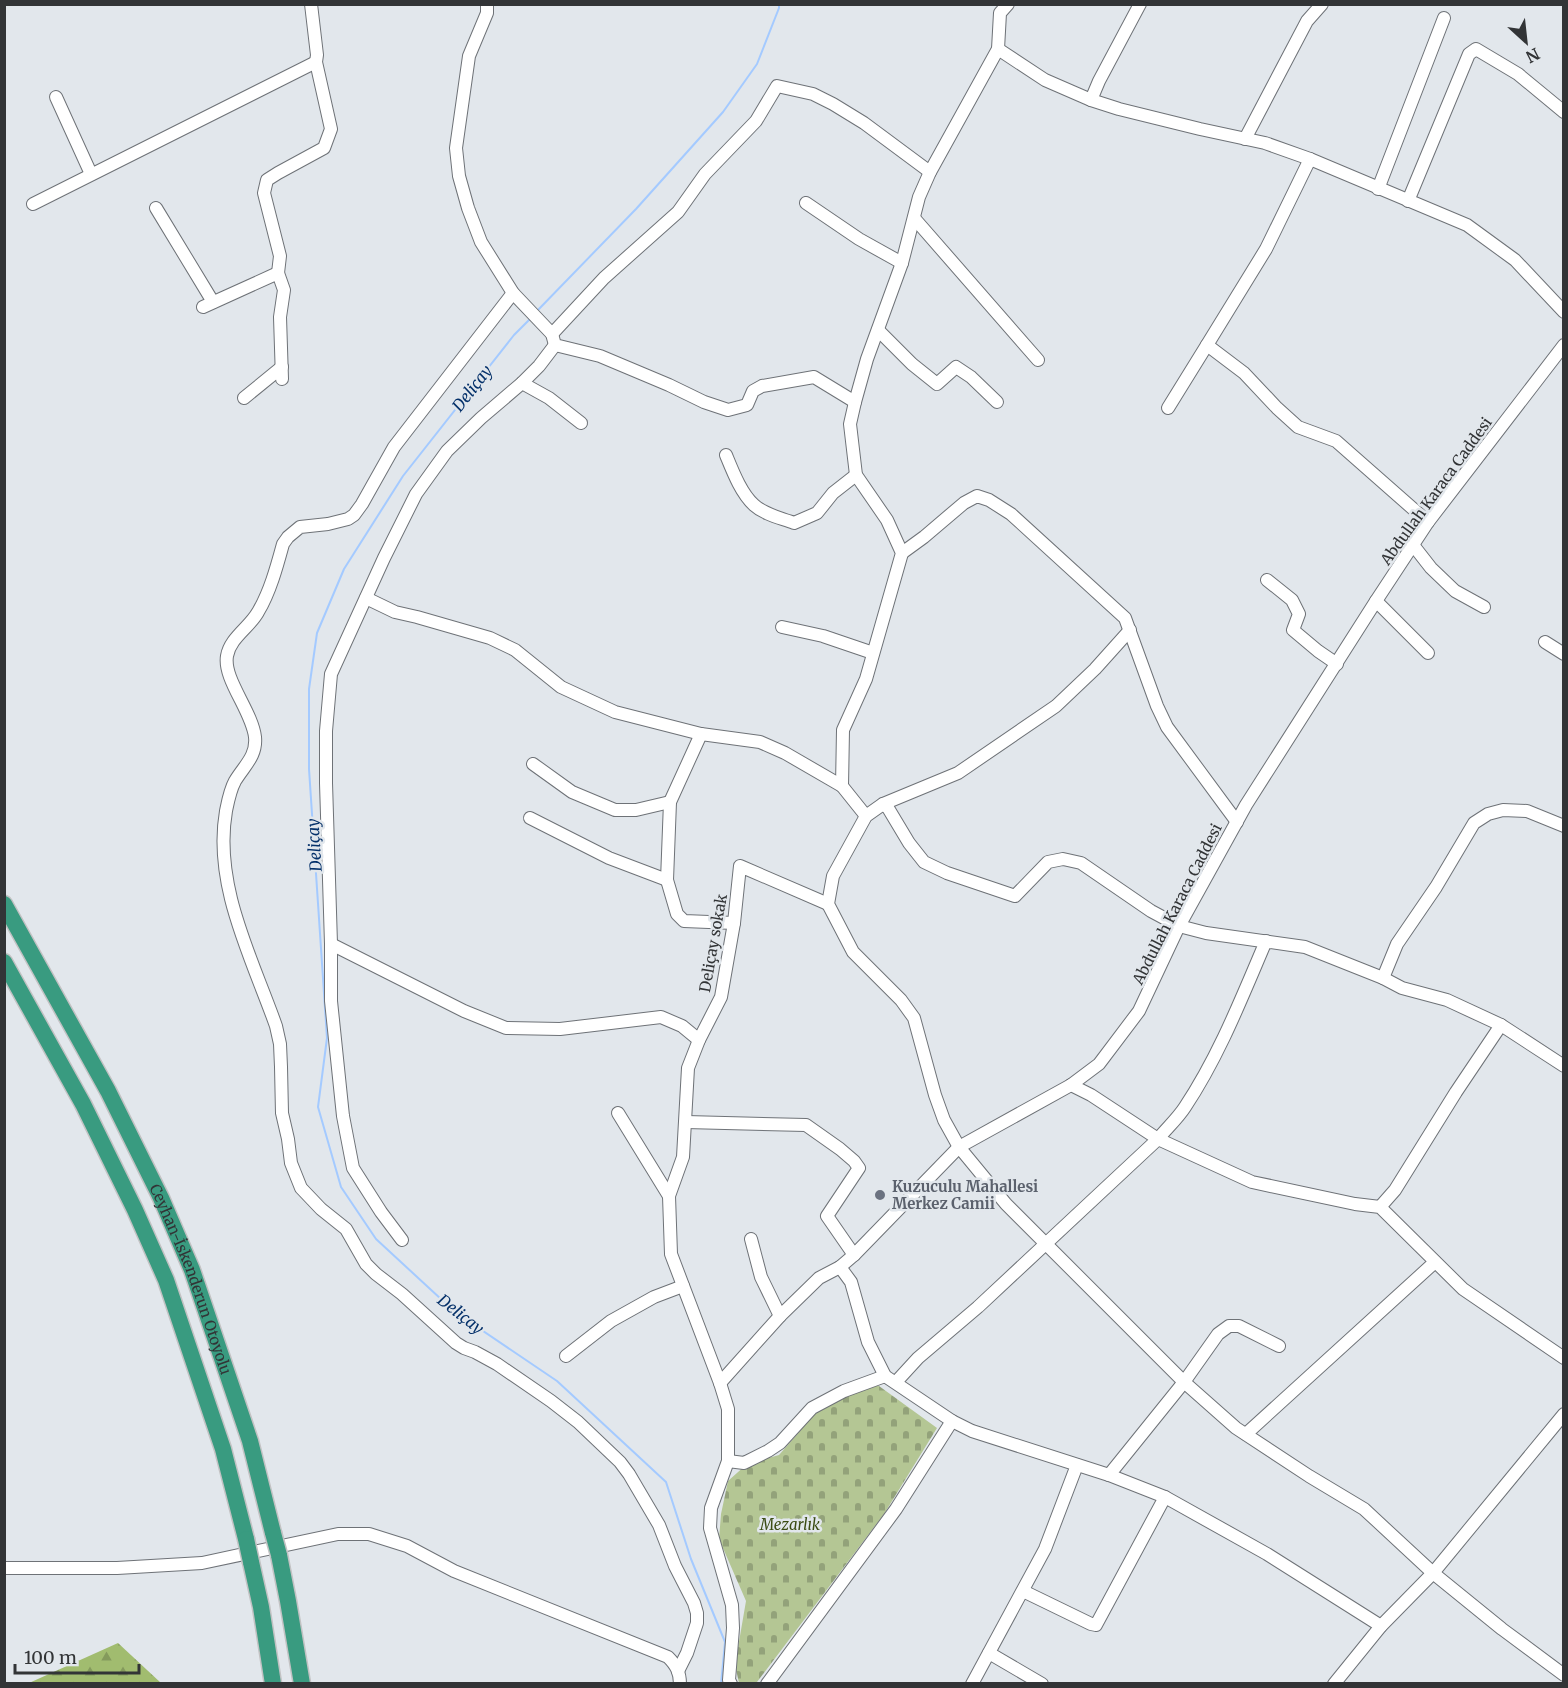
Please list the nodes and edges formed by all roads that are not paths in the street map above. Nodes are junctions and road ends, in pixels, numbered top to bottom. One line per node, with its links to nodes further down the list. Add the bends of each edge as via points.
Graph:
1 (310, 4): 8 (street)
2 (488, 4): 24 (street, via 469,56 456,148 459,176 477,231)
3 (1140, 4): 10 (street)
4 (1323, 4): 12 (street, via 1307,21)
5 (1000, 8): 7 (street)
6 (1444, 18): 16 (street)
7 (998, 49): 10 (street, via 1045,80); 14 (street)
8 (316, 62): 15 (street); 23 (street, via 331,129 324,148 267,180 264,193 280,256)
9 (56, 97): 15 (street)
10 (1090, 100): 12 (street)
11 (1563, 112): 17 (street, via 1518,74 1476,49 1469,54)
12 (1245, 139): 13 (street)
13 (1310, 159): 16 (street); 28 (street, via 1266,249)
14 (930, 172): 21 (street); 27 (street, via 833,104 813,94 777,86 756,121 705,174 678,212 604,278)
15 (91, 174): 19 (street)
16 (1378, 189): 17 (street)
17 (1408, 201): 25 (street, via 1467,225 1515,260)
18 (806, 203): 22 (street)
19 (33, 204)
20 (156, 208): 23 (street, via 208,304)
21 (914, 218): 22 (street); 30 (street)
22 (902, 263): 26 (street)
23 (278, 273): 32 (street, via 284,290 280,317 282,373)
24 (517, 298): 27 (street); 108 (street, via 394,447 354,515 328,524 300,527 288,537 258,613 231,645 227,666 252,721 255,739 251,760 229,794 225,874 230,901 276,1026 282,1113 291,1163 301,1188 346,1229 366,1264 456,1343 497,1364 552,1401 620,1462 659,1525 697,1613)
25 (1563, 312)
26 (878, 330): 33 (street); 34 (street, via 937,384 956,367)
27 (550, 335): 31 (street, via 538,366); 33 (street, via 728,410 747,405 753,391 762,386 814,377)
28 (1207, 345): 35 (street); 39 (street, via 1244,373 1298,427 1336,441)
29 (1563, 345): 39 (street, Abdullah Karaca Caddesi)
30 (1038, 360)
31 (522, 383): 36 (street); 43 (street, via 447,452 416,494)
32 (244, 398)
33 (855, 402): 38 (street, via 850,424)
34 (997, 402)
35 (1168, 408)
36 (581, 423)
37 (726, 455): 38 (street, via 754,505 794,524 817,513 833,493)
38 (856, 475): 41 (street, via 886,520)
39 (1428, 522): 40 (street, Abdullah Karaca Caddesi)
40 (1413, 545): 44 (street, Abdullah Karaca Caddesi); 45 (street, via 1455,591)
41 (902, 554): 47 (street, via 978,496 1011,514 1125,618); 49 (street)
42 (1266, 580): 52 (street, via 1292,600 1299,614 1293,630)
43 (366, 598): 53 (street, via 395,612 490,638 515,650 561,687 615,712); 68 (street, via 331,674 328,696 326,783)
44 (1376, 602): 50 (street); 52 (street, Abdullah Karaca Caddesi)
45 (1484, 608)
46 (782, 627): 49 (street)
47 (1130, 630): 57 (street, via 1056,706 958,773); 60 (street, via 1167,727)
48 (1545, 642): 51 (street)
49 (873, 652): 55 (street, via 843,730)
50 (1428, 653)
51 (1563, 654)
52 (1336, 664): 60 (street, Abdullah Karaca Caddesi)
53 (701, 734): 55 (street, via 760,742); 56 (street)
54 (533, 764): 56 (street, via 572,792 615,810 636,810)
55 (842, 786): 58 (street)
56 (670, 802): 62 (street)
57 (883, 804): 58 (street); 66 (street, via 924,862 947,873 1016,896 1048,862 1063,859 1082,863)
58 (866, 816): 64 (street, via 833,876)
59 (530, 818): 62 (street, via 609,858)
60 (1236, 822): 66 (street, Abdullah Karaca Caddesi)
61 (1563, 826): 70 (street, via 1527,811 1503,810 1474,823 1397,944)
62 (667, 880): 65 (street, via 676,914 684,921)
63 (4, 904): 110 (highway, Ceyhan-İskenderun Otoyolu, bridge, via 108,1091 192,1270 250,1441 279,1556)
64 (828, 904): 65 (street, Deliçay sokak, via 740,866); 78 (street, via 853,952 914,1018 935,1095)
65 (734, 923): 72 (street, Deliçay sokak, via 721,998)
66 (1179, 926): 67 (street); 74 (street, Abdullah Karaca Caddesi, via 1139,1011 1099,1064)
67 (1266, 941): 70 (street, via 1305,947); 77 (street, via 1210,1064 1184,1109)
68 (331, 944): 72 (street, via 506,1028 560,1029 661,1017 682,1026); 82 (street, via 332,1012 353,1168)
69 (4, 962): 109 (highway, Ceyhan-İskenderun Otoyolu, bridge, via 83,1104 166,1280 223,1449 261,1607)
70 (1383, 978): 71 (street, via 1402,988 1447,1000)
71 (1501, 1025): 73 (street); 80 (street, via 1395,1190)
72 (699, 1040): 76 (street, Deliçay sokak, via 688,1068)
73 (1563, 1066)
74 (1071, 1085): 77 (street); 78 (street, Abdullah Karaca Caddesi)
75 (618, 1113): 79 (street)
76 (686, 1122): 79 (street, Deliçay sokak, via 683,1157); 84 (street, via 806,1125 840,1149 859,1168 827,1216)
77 (1158, 1139): 80 (street, via 1252,1182); 83 (street)
78 (959, 1147): 83 (street); 84 (street, Abdullah Karaca Caddesi)
79 (669, 1196): 87 (street, Deliçay sokak, via 670,1254)
80 (1380, 1207): 85 (street)
81 (751, 1239): 88 (street, via 761,1277)
82 (402, 1240)
83 (1045, 1244): 92 (street, via 978,1307); 93 (street)
84 (854, 1255): 86 (street, Abdullah Karaca Caddesi)
85 (1435, 1262): 91 (street, via 1463,1289); 97 (street)
86 (840, 1267): 88 (street, Abdullah Karaca Caddesi, via 819,1278); 92 (street, via 851,1282 868,1342)
87 (683, 1286): 90 (street, via 612,1321); 94 (street, Deliçay sokak)
88 (780, 1316): 94 (street, Abdullah Karaca Caddesi)
89 (1279, 1346): 93 (street, via 1239,1326 1229,1326 1218,1334)
90 (566, 1356)
91 (1563, 1358)
92 (891, 1379): 96 (street); 98 (street, via 844,1390 812,1408 768,1451 744,1463)
93 (1184, 1382): 97 (street); 100 (street)
94 (720, 1383): 98 (street, Deliçay sokak, via 728,1409)
95 (1563, 1414): 103 (street)
96 (952, 1421): 99 (street); 112 (street, via 896,1509)
97 (1246, 1434): 103 (street, via 1364,1509)
98 (728, 1461): 111 (street, Deliçay sokak, via 711,1508 710,1528 732,1605)
99 (1077, 1465): 100 (street); 104 (street, via 1045,1549)
100 (1109, 1475): 101 (street)
101 (1165, 1497): 104 (street, via 1096,1625); 105 (street, via 1267,1554)
102 (4, 1568): 108 (street, via 202,1563 338,1534 369,1534 407,1546 454,1571 668,1656)
103 (1433, 1574): 105 (street); 107 (street)
104 (1023, 1591): 106 (street)
105 (1381, 1626): 115 (street)
106 (989, 1653): 113 (street); 114 (street)
107 (1563, 1675)
108 (679, 1677)
109 (273, 1683)
110 (302, 1683)
111 (731, 1683)
112 (767, 1683)
113 (972, 1683)
114 (1042, 1683)
115 (1334, 1683)

